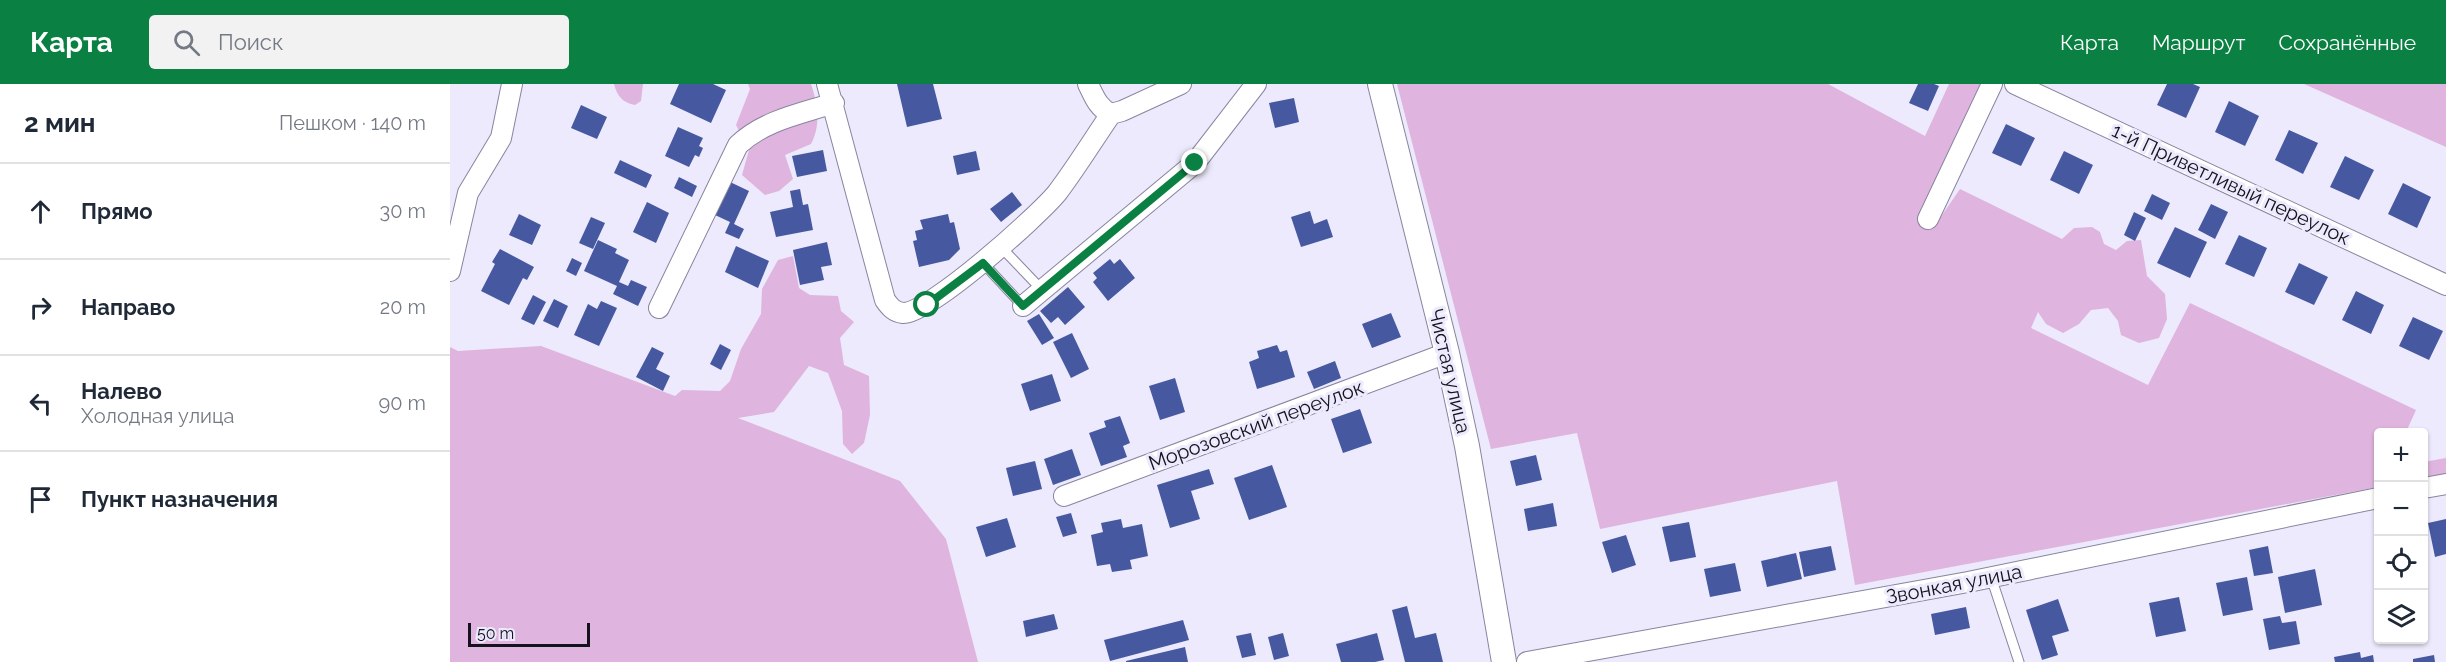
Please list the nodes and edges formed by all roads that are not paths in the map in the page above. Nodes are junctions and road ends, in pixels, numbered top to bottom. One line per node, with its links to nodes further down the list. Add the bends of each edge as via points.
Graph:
1 (513, 84): 14 (street, via 501,138 468,194)
2 (827, 84): 9 (street)
3 (1088, 84): 10 (street, via 1096,100)
4 (1182, 84): 10 (street)
5 (1256, 84): 16 (street, via 1195,163)
6 (1380, 84): 19 (street, Чистая улица)
7 (1992, 84): 11 (street)
8 (2015, 84): 15 (street, 1-й Приветливый переулок)
9 (834, 103): 13 (street, via 879,280 892,309 902,313 927,305); 18 (street, via 767,124 738,145)
10 (1111, 114): 12 (street, via 1055,195)
11 (1928, 219)
12 (1000, 246): 13 (street); 16 (lane)
13 (983, 263): 17 (lane)
14 (450, 271)
15 (2446, 285)
16 (1042, 290): 17 (street)
17 (1023, 306)
18 (659, 308)
19 (1447, 353): 22 (street, Морозовский переулок); 25 (street, Чистая улица)
20 (2446, 484): 21 (street)
21 (2428, 487)
22 (1064, 496)
23 (2374, 499): 24 (street, Звонкая улица)
24 (1991, 578): 26 (street, Звонкая улица); 27 (lane)
25 (1504, 662)
26 (1527, 662)
27 (2019, 662)

